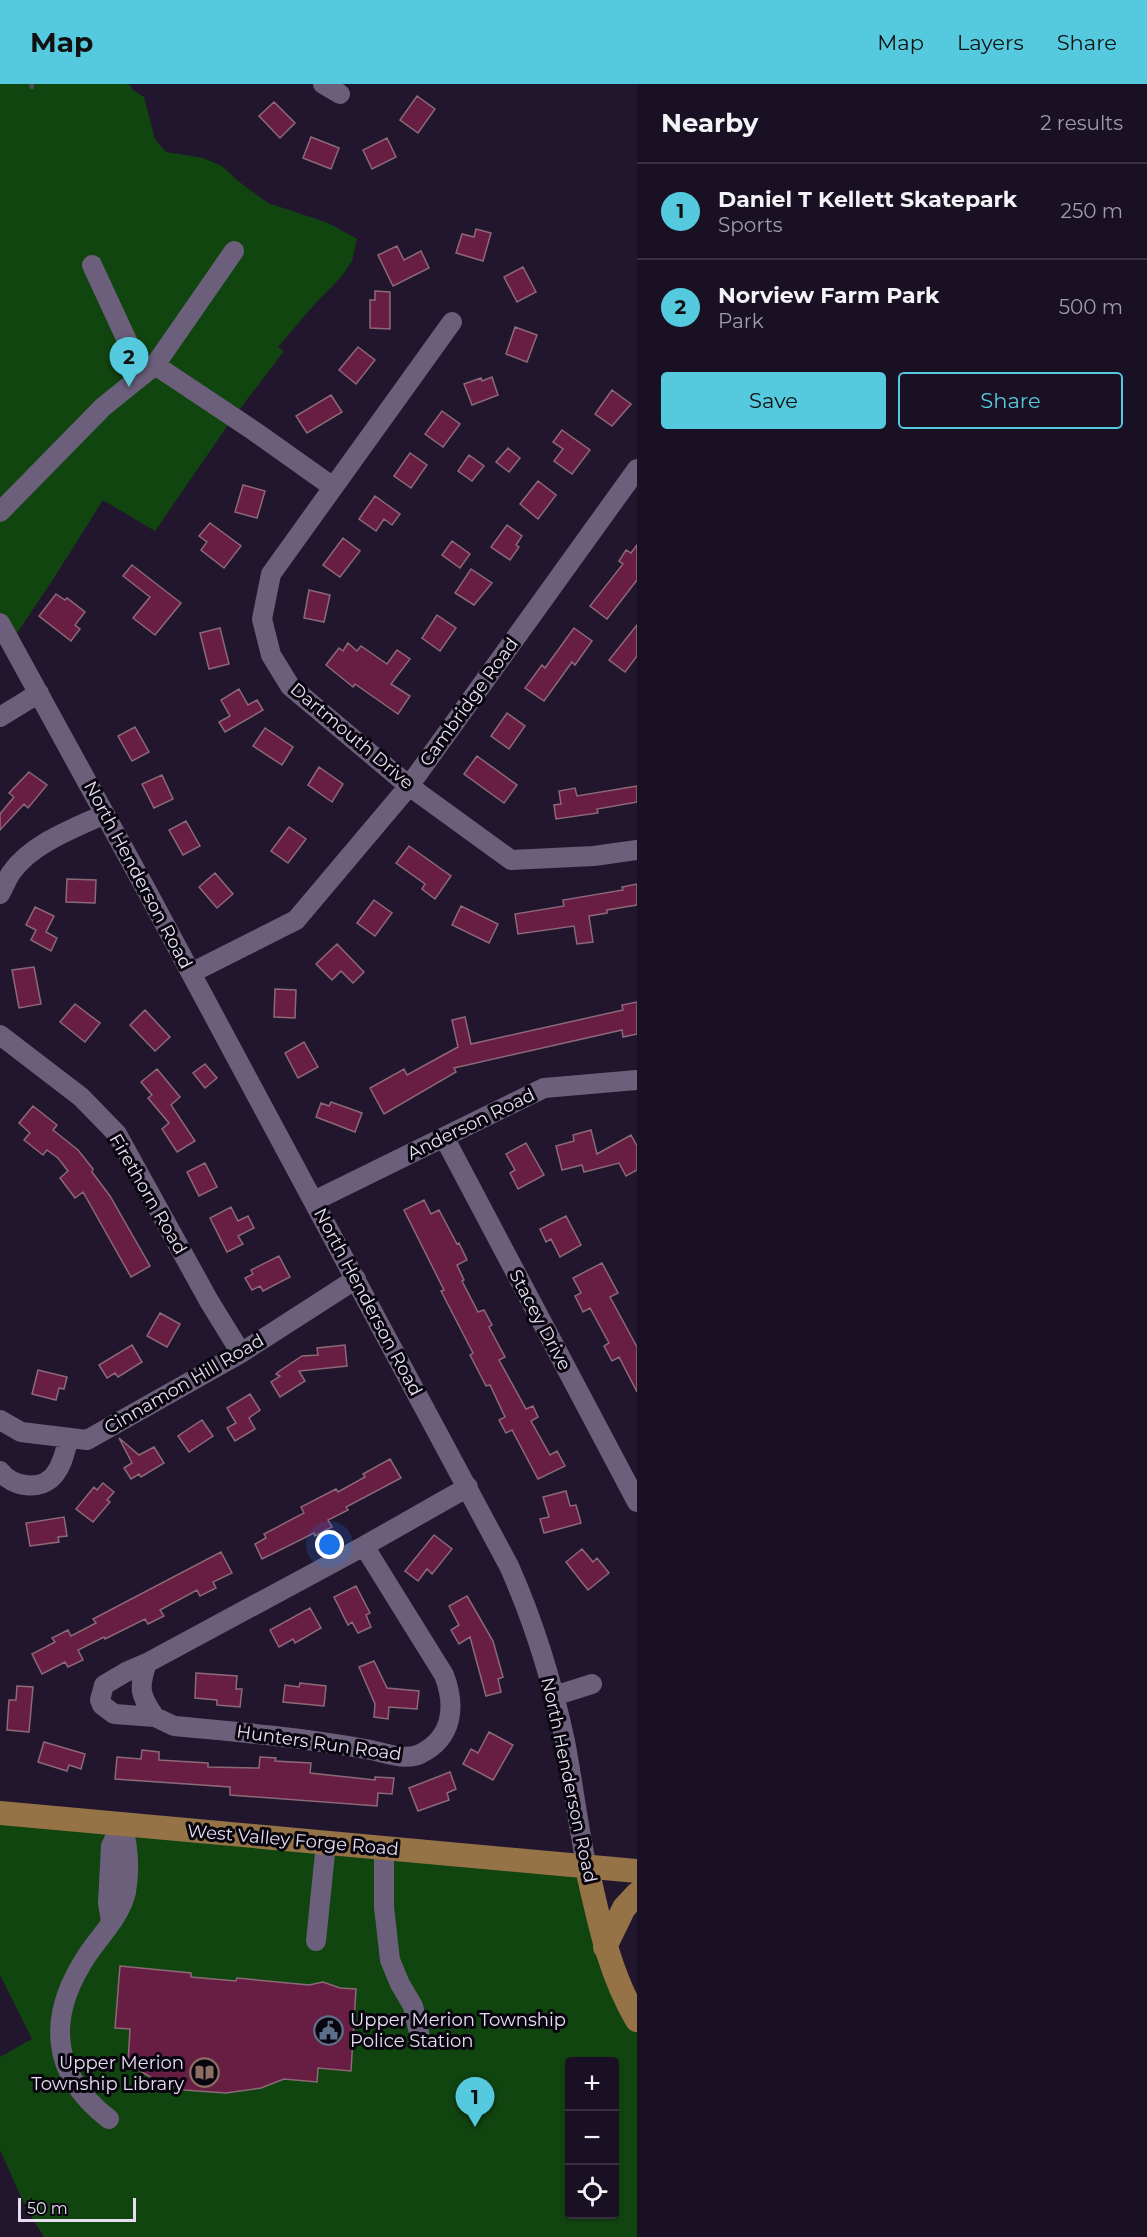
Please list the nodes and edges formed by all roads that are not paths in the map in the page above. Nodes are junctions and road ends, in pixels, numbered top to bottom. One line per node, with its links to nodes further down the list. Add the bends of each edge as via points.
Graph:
1 (323, 84): 2 (street)
2 (340, 94)
3 (234, 251): 6 (street)
4 (92, 265): 6 (street)
5 (452, 322): 8 (street, Dartmouth Drive)
6 (149, 370): 8 (street, via 254,431); 9 (street, via 103,407)
7 (637, 469): 13 (street, Cambridge Road)
8 (333, 487): 13 (street, Dartmouth Drive, via 270,574 262,619 270,655 290,686)
9 (0, 512)
10 (0, 623): 11 (street, North Henderson Road)
11 (39, 693): 12 (street); 14 (street, North Henderson Road)
12 (0, 717)
13 (409, 786): 15 (street, Dartmouth Drive, via 511,860); 17 (street, Cambridge Road, via 297,920)
14 (105, 814): 16 (street, via 54,837 25,858 11,872); 17 (street, North Henderson Road)
15 (637, 850)
16 (0, 894)
17 (191, 973): 21 (street, North Henderson Road)
18 (0, 1035): 23 (street, Firethorn Road, via 81,1097 117,1134)
19 (637, 1080): 20 (street, Anderson Road, via 544,1088)
20 (444, 1137): 21 (street, Anderson Road); 28 (street, Stacey Drive)
21 (314, 1201): 22 (street, North Henderson Road)
22 (356, 1279): 23 (street, Cinnamon Hill Road); 27 (street, North Henderson Road)
23 (240, 1353): 25 (street, Cinnamon Hill Road, via 87,1440)
24 (0, 1420): 25 (street, Cinnamon Hill Road, via 21,1432)
25 (69, 1438): 26 (street, via 51,1479 24,1485)
26 (0, 1472)
27 (468, 1487): 29 (street, Hunters Run Road); 32 (street, North Henderson Road, via 526,1605)
28 (637, 1502)
29 (364, 1546): 30 (street, Hunters Run Road); 33 (street, Hunters Run Road, via 451,1691 447,1730 433,1744 419,1755 402,1756 314,1739 174,1726)
30 (147, 1664): 33 (street, via 141,1681 143,1700); 33 (street, Hunters Run Road, via 104,1685 100,1700 114,1714)
31 (592, 1684): 32 (street)
32 (554, 1696): 38 (street, North Henderson Road)
33 (155, 1717)
34 (0, 1813): 35 (main road, West Valley Forge Road)
35 (122, 1823): 36 (main road, West Valley Forge Road); 45 (street, via 111,1846 111,1921 67,1993 60,2037 72,2081 93,2108)
36 (326, 1843): 37 (main road, West Valley Forge Road); 41 (street)
37 (384, 1849): 38 (main road, West Valley Forge Road); 44 (street, via 384,1907 390,1960 413,2007)
38 (587, 1868): 39 (main road, West Valley Forge Road); 42 (main road, North Henderson Road)
39 (637, 1871)
40 (637, 1894): 42 (main road, via 624,1908)
41 (316, 1941)
42 (605, 1947): 43 (main road, North Henderson Road, via 619,1988)
43 (637, 2020)
44 (420, 2037)
45 (109, 2119)

